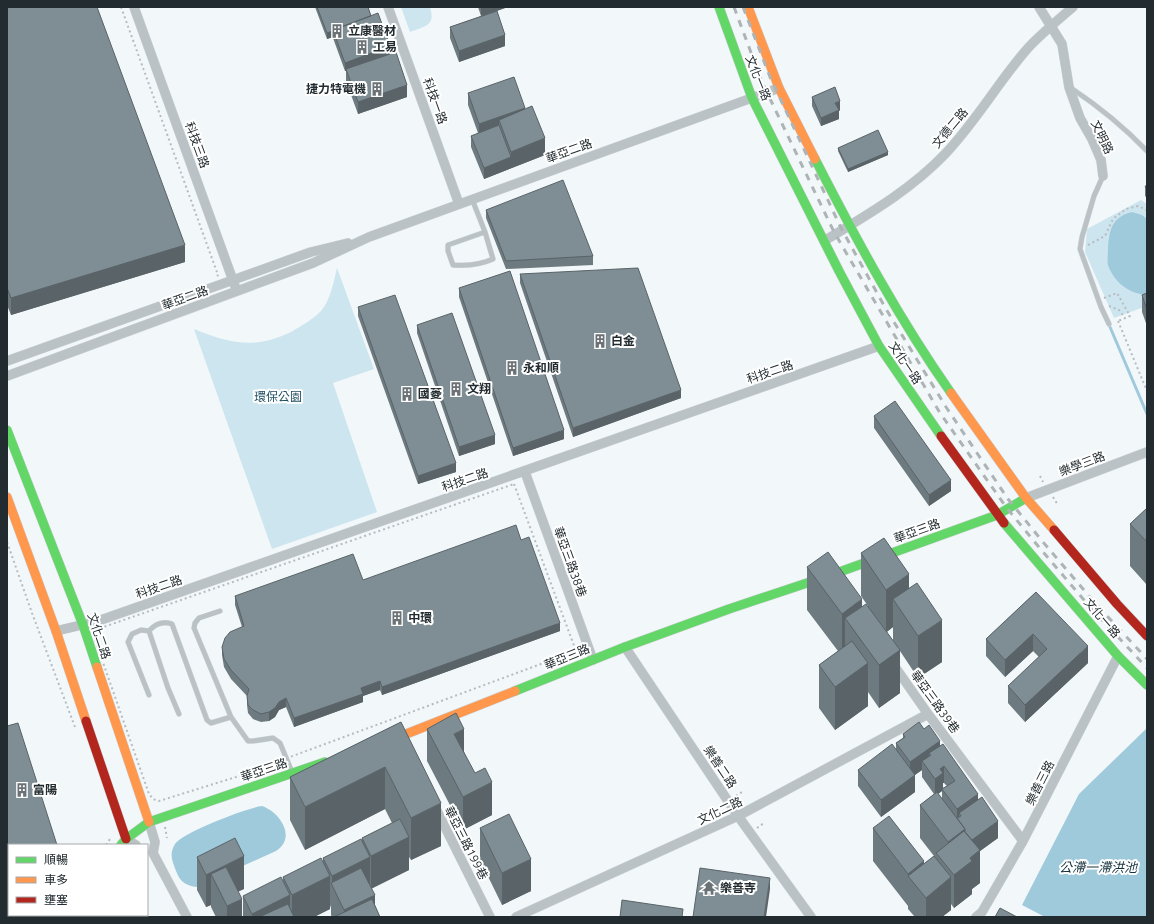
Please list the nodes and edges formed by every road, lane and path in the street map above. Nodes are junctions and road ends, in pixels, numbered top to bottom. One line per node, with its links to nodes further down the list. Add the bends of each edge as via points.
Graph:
1 (121, 7): 22 (path, via 218,275)
2 (134, 7): 23 (street, 科技三路)
3 (388, 7): 15 (street, 科技一路)
4 (719, 7): 11 (street, 文化一路)
5 (748, 7): 10 (street, 文化一路)
6 (1039, 7): 8 (street, 文明路)
7 (1073, 7): 8 (street, 文德二路)
8 (1051, 26): 9 (street, 文明路, via 1062,44); 17 (street, 文德二路, via 1029,47 971,123 920,178)
9 (1069, 87): 12 (lane, via 1129,133); 13 (street, 文明路, via 1080,118 1101,160)
10 (779, 88): 11 (street, 華亞二路); 17 (street, 文化一路)
11 (752, 98): 14 (street, 華亞二路); 20 (street, 文化一路)
12 (1147, 151)
13 (1103, 176): 21 (lane, 文明路, via 1094,196)
14 (472, 199): 15 (street, 華亞二路); 18 (lane)
15 (459, 204): 19 (street, 華亞二路)
16 (1147, 210): 21 (path, via 1138,206 1126,209 1113,218 1105,236)
17 (849, 226): 20 (street, 文德二路); 38 (street, 文化一路, via 932,366)
18 (485, 232): 18 (lane, via 493,259 453,265 448,245)
19 (369, 237): 23 (street, 華亞二路, via 311,252); 24 (street, 華亞二路, via 313,263)
20 (824, 241): 30 (street, 文化一路)
21 (1080, 249): 25 (lane)
22 (211, 278)
23 (233, 280): 24 (street, 科技三路); 31 (street, 華亞二路)
24 (237, 290): 32 (street, 華亞二路)
25 (1099, 300): 26 (lane); 27 (path, via 1117,293 1130,316)
26 (1101, 307): 27 (path, via 1120,310); 29 (lane)
27 (1125, 318): 28 (path)
28 (1118, 320): 29 (path); 33 (path)
29 (1109, 324)
30 (879, 346): 36 (street, 科技二路); 39 (street, 文化一路)
31 (7, 361)
32 (7, 376)
33 (1147, 391)
34 (7, 430): 42 (street, 文化二路)
35 (1147, 452): 38 (street, 樂學三路)
36 (525, 472): 42 (street, 科技二路); 50 (street, 華亞三路38巷)
37 (7, 497): 43 (street)
38 (1026, 498): 39 (street, 華亞三路); 45 (street, 文化一路)
39 (997, 516): 46 (street, 華亞三路, via 833,578 729,609); 48 (street, 文化一路)
40 (7, 542): 47 (path)
41 (220, 611): 55 (lane, via 199,618 194,628)
42 (83, 625): 43 (street, 科技二路); 62 (street, 文化二路)
43 (56, 631): 66 (street)
44 (149, 631): 52 (lane, via 141,630 132,634 128,642); 53 (lane); 55 (lane, via 153,626 167,622 172,624 207,720 211,723)
45 (1147, 636)
46 (624, 647): 50 (street, 華亞三路); 63 (street, 樂善二路)
47 (48, 655)
48 (1118, 656): 51 (street, 文化一路); 65 (street, 樂善三路)
49 (888, 657): 54 (street, 華亞三路39巷)
50 (593, 660): 56 (street, 華亞三路, via 401,741)
51 (1147, 685)
52 (149, 695)
53 (179, 714)
54 (928, 714): 63 (street, 文化二路); 65 (street, 華亞三路39巷)
55 (231, 717): 57 (lane, via 248,741 273,738 280,743)
56 (385, 742)
57 (286, 758): 59 (lane); 60 (path, via 159,801); 60 (path, via 576,650 514,484 92,631 149,794)
58 (335, 759): 59 (street, 華亞三路)
59 (293, 774): 64 (street, 華亞三路)
60 (153, 799): 62 (path)
61 (431, 799): 69 (street, 華亞三路199巷)
62 (144, 806): 64 (street, 文化二路)
63 (738, 816): 70 (street, 文化二路); 71 (street, 樂善二路)
64 (149, 822): 66 (street, 華亞三路); 67 (street, 文化二路, via 155,842)
65 (1023, 841): 72 (street, 樂善三路, via 982,912)
66 (123, 842)
67 (150, 852): 68 (street, 文化二路)
68 (187, 917)
69 (490, 917)
70 (516, 917)
71 (811, 917)
72 (976, 917)

